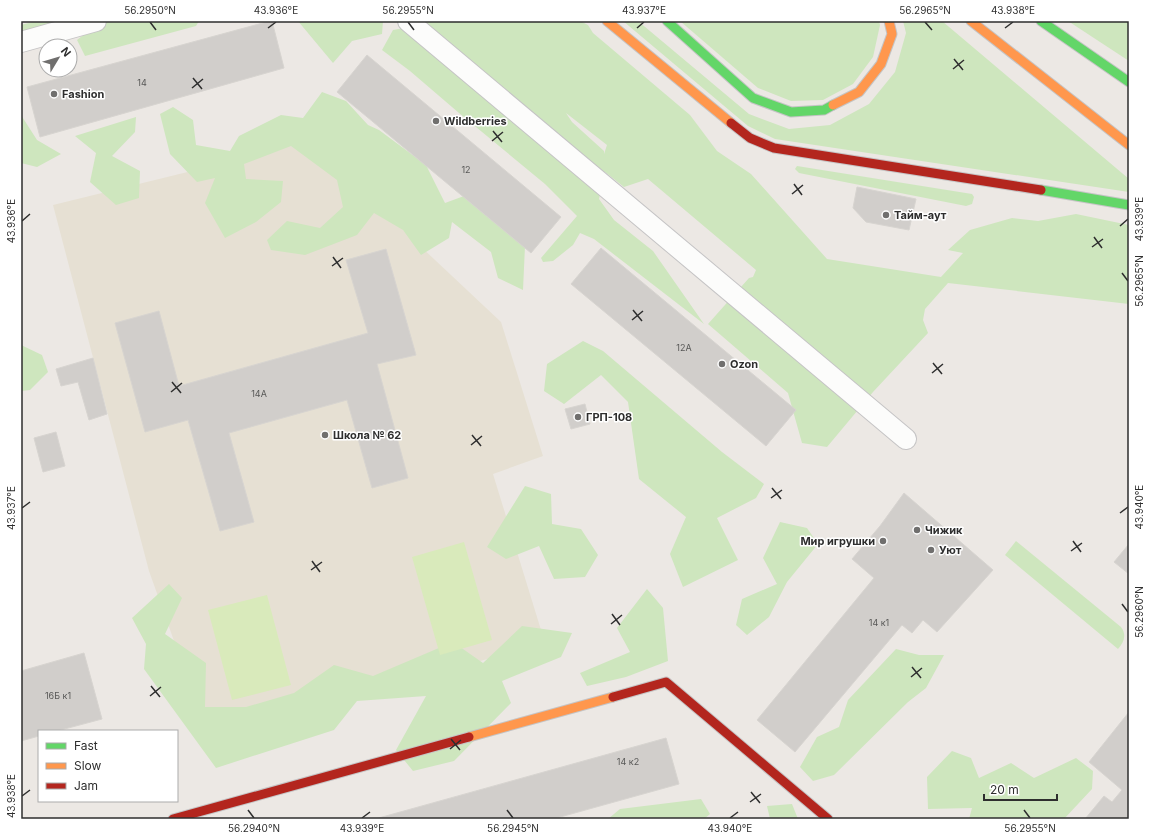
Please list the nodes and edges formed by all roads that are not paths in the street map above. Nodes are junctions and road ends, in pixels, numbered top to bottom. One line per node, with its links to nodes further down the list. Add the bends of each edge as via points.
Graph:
1 (96, 21): 8 (street)
2 (408, 21): 12 (street)
3 (607, 21): 11 (main road, via 750,138 774,148)
4 (667, 21): 5 (main road, via 753,98 791,112 824,110 859,92 881,64 892,34)
5 (890, 21)
6 (971, 21): 10 (main road)
7 (1041, 21): 9 (main road)
8 (21, 42)
9 (1129, 82)
10 (1129, 145)
11 (1129, 205)
12 (906, 439)
13 (173, 819): 14 (main road, via 666,682)
14 (828, 819)

